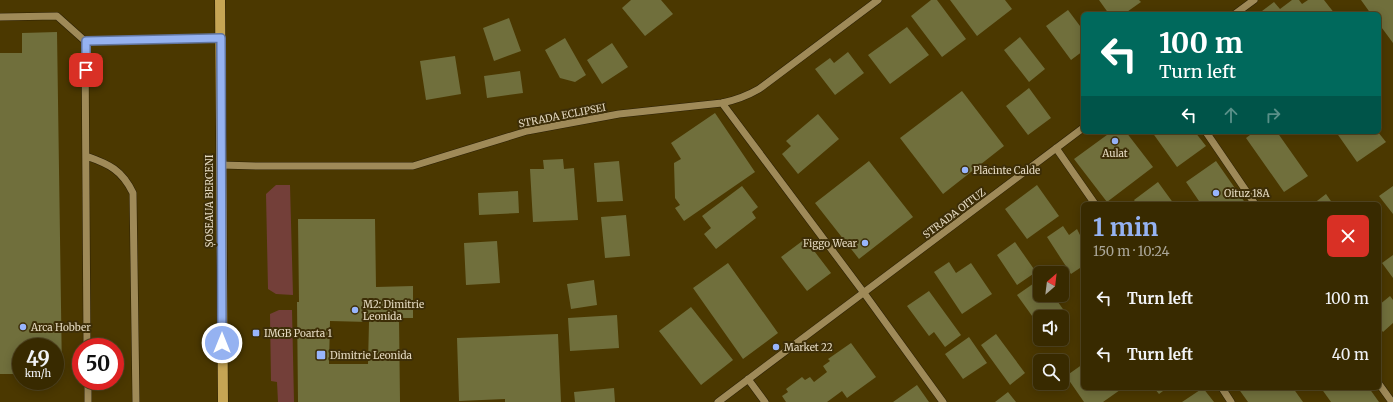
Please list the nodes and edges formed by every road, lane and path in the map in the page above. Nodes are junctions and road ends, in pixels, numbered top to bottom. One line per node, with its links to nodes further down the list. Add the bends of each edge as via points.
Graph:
1 (220, 0): 6 (main road, ȘOSEAUA BERCENI)
2 (878, 0): 8 (street, STRADA ECLIPSEI, via 759,89 749,95)
3 (1254, 0): 4 (street)
4 (1238, 12)
5 (0, 17): 7 (street, via 57,16)
6 (221, 38): 7 (street); 13 (main road, ȘOSEAUA BERCENI)
7 (86, 41): 12 (street)
8 (722, 103): 13 (street, STRADA ECLIPSEI, via 619,114 527,131 413,166); 16 (street)
9 (1081, 129): 11 (street, STRADA OITUZ)
10 (1207, 134): 15 (street)
11 (1056, 148): 14 (street); 16 (street, STRADA OITUZ)
12 (86, 156): 17 (street); 23 (street, via 106,163 119,173 133,193)
13 (221, 164): 24 (main road, ȘOSEAUA BERCENI)
14 (1094, 202)
15 (1254, 202)
16 (864, 293): 18 (street, STRADA OITUZ); 27 (street)
17 (88, 338)
18 (748, 379): 25 (street, STRADA OITUZ); 26 (street)
19 (1381, 387): 29 (street)
20 (88, 390): 22 (street)
21 (1223, 390): 28 (street)
22 (88, 402)
23 (136, 402)
24 (223, 402)
25 (718, 402)
26 (765, 402)
27 (943, 402)
28 (1231, 402)
29 (1392, 402)

